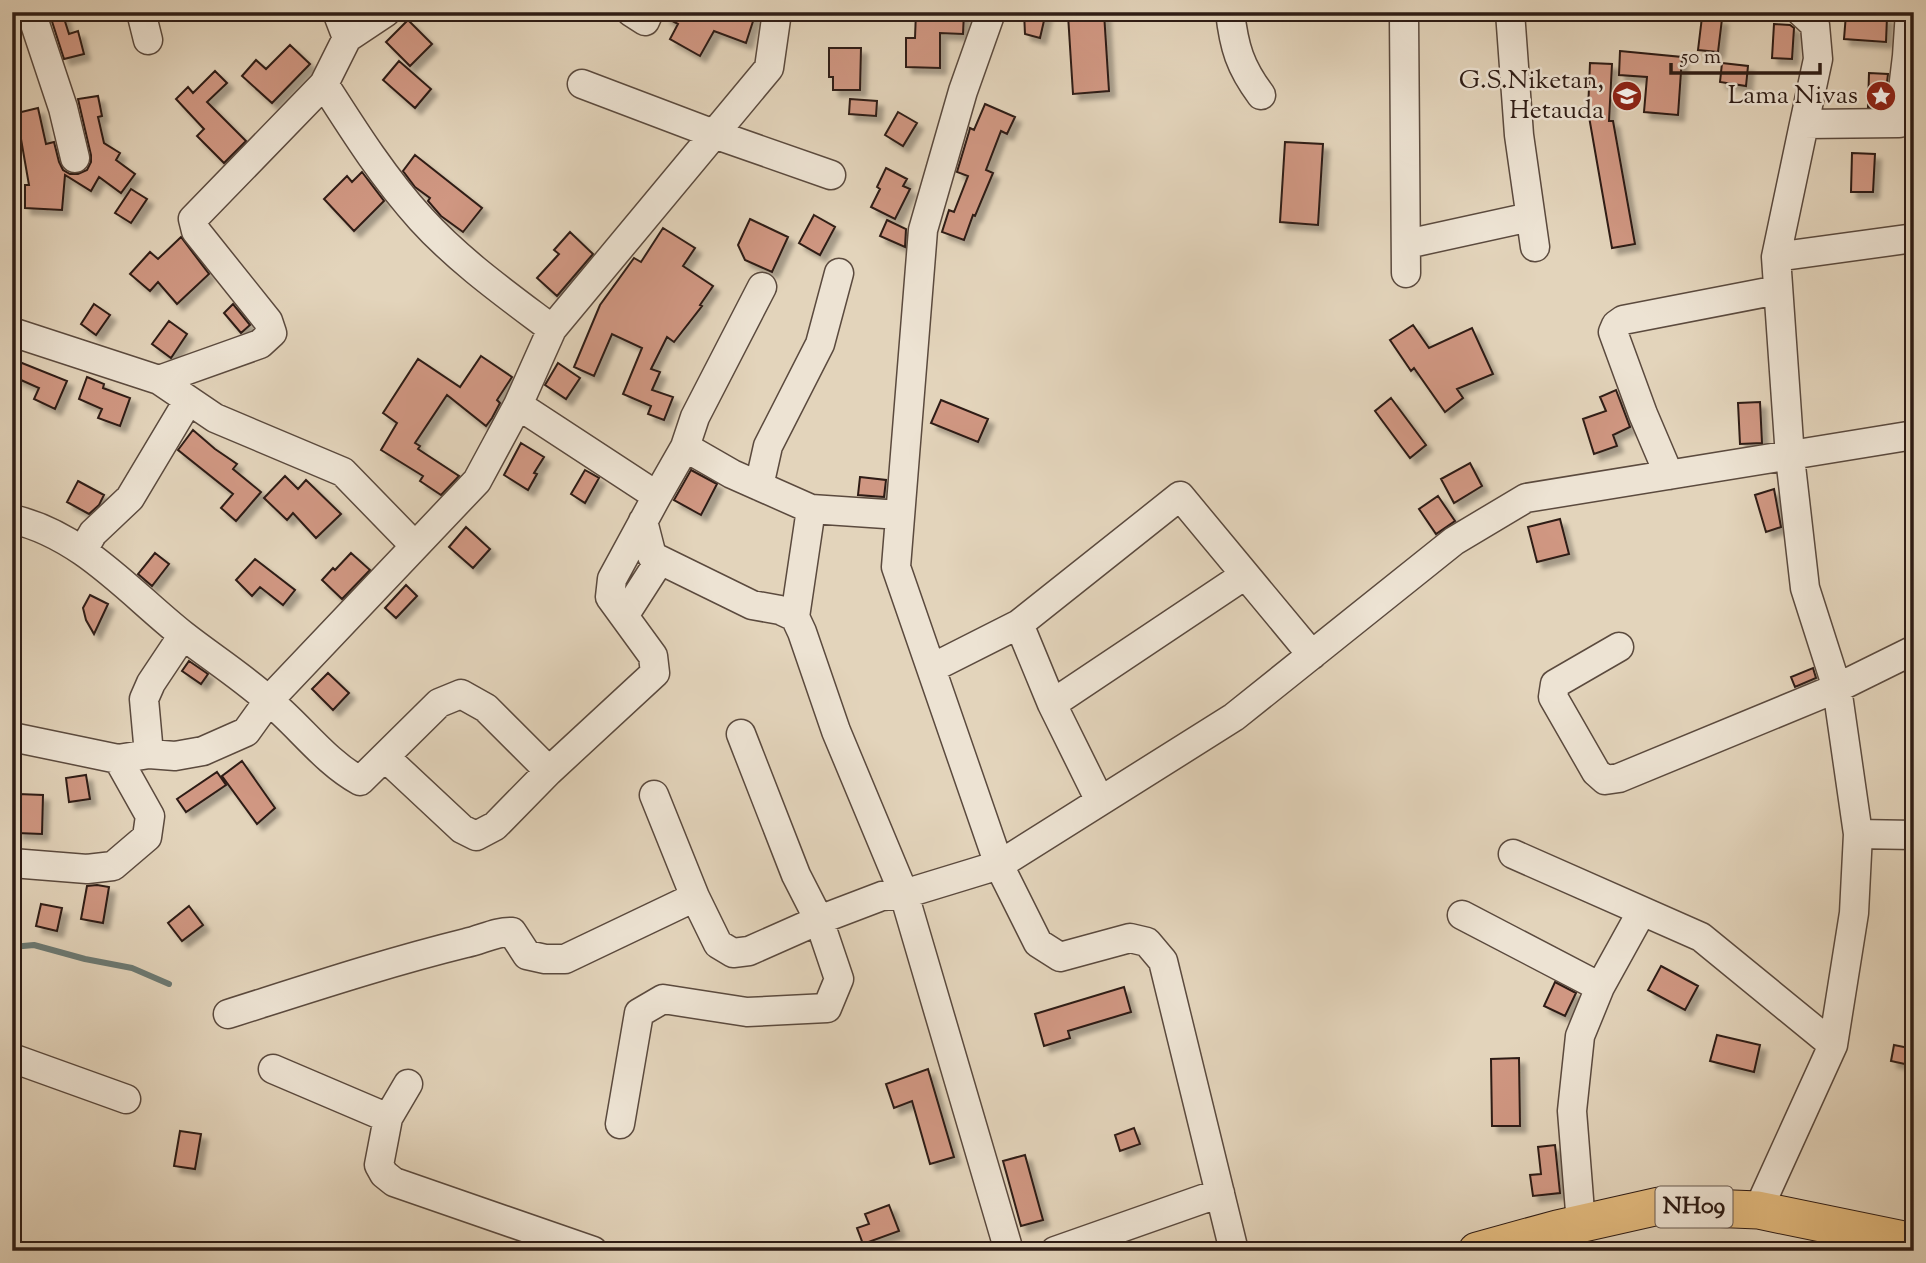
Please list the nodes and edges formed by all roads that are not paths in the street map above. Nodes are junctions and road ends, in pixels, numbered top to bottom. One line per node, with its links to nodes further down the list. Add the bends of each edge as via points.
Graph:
1 (31, 12): 21 (street)
2 (141, 12): 14 (street)
3 (386, 12): 13 (street)
4 (631, 12): 5 (street, via 645,21)
5 (649, 12)
6 (777, 12): 20 (street, via 769,68)
7 (991, 12): 44 (street, via 963,90 923,230)
8 (1230, 12): 17 (street, via 1244,73)
9 (1408, 12): 25 (street, via 1404,17)
10 (1510, 12): 23 (street)
11 (1801, 12): 19 (street, via 1815,25 1818,59)
12 (1910, 12): 18 (street)
13 (342, 25): 16 (street)
14 (148, 40)
15 (582, 83): 20 (street)
16 (324, 84): 32 (street, via 368,154 422,220 487,281); 34 (street, via 193,219 196,231 272,332 260,344)
17 (1261, 95)
18 (1907, 123): 19 (street)
19 (1804, 124): 27 (street)
20 (715, 134): 22 (street); 32 (street)
21 (75, 158)
22 (831, 175)
23 (1530, 216): 25 (street); 26 (street)
24 (1914, 238): 27 (street)
25 (1407, 244): 29 (street)
26 (1535, 247)
27 (1776, 257): 31 (street)
28 (839, 273): 41 (street, via 820,344 768,446)
29 (1406, 273)
30 (762, 287): 38 (street, via 695,417)
31 (1779, 290): 39 (street); 40 (street, via 1616,325 1613,332)
32 (552, 329): 36 (street)
33 (12, 332): 34 (street)
34 (159, 380): 35 (street)
35 (188, 401): 47 (street, via 215,418 343,472); 48 (street, via 130,498 93,533)
36 (519, 405): 42 (street); 47 (street, via 477,481)
37 (1914, 435): 39 (street)
38 (685, 447): 41 (street); 42 (street)
39 (1790, 457): 40 (street); 59 (street, via 1805,588)
40 (1669, 475): 57 (street, via 1526,498 1454,541)
41 (759, 486): 43 (street)
42 (657, 496): 46 (street)
43 (811, 509): 44 (street); 52 (street)
44 (900, 515): 58 (street, via 896,567)
45 (12, 519): 48 (street, via 34,524)
46 (643, 522): 49 (street, via 652,556); 51 (street, via 612,579 610,597)
47 (415, 546): 60 (street)
48 (83, 550): 54 (street)
49 (660, 560): 51 (street); 52 (street, via 752,605)
50 (1245, 575): 53 (street, via 1180,496); 57 (street); 61 (street)
51 (624, 616): 67 (street, via 653,656 655,673)
52 (794, 617): 75 (street)
53 (1019, 624): 58 (street); 61 (street)
54 (183, 635): 60 (street); 64 (street, via 144,699)
55 (1619, 647): 59 (street, via 1552,690 1596,772 1605,780)
56 (1914, 650): 59 (street)
57 (1312, 655): 69 (street, via 1234,717)
58 (932, 668): 74 (street)
59 (1837, 688): 70 (street)
60 (269, 700): 64 (street, via 246,732 235,737 203,751); 65 (street, via 341,770 360,781)
61 (1052, 704): 69 (street)
62 (741, 734): 79 (street, via 796,875)
63 (12, 737): 66 (street)
64 (149, 754): 66 (street)
65 (386, 758): 67 (street, via 439,703 461,694 486,708); 67 (street, via 463,830 476,836 495,827)
66 (118, 759): 73 (street, via 150,816 147,837 113,866 87,869)
67 (548, 771)
68 (654, 795): 76 (street)
69 (1100, 801): 74 (street)
70 (1858, 834): 71 (street); 82 (street, via 1854,913)
71 (1914, 835)
72 (1513, 855): 77 (street)
73 (12, 863)
74 (999, 865): 75 (street); 89 (street, via 1038,943 1060,957 1130,938 1147,942 1163,961)
75 (904, 894): 79 (street, via 882,895); 94 (street)
76 (695, 897): 79 (street, via 718,944 733,953 749,951); 81 (street, via 565,959 527,955 512,932 502,931)
77 (1642, 911): 80 (street); 82 (street, via 1701,937)
78 (1462, 915): 80 (street)
79 (819, 920): 88 (street, via 839,979 827,1008 747,1012 663,999 639,1013)
80 (1600, 987): 91 (street, via 1580,1036 1572,1111)
81 (228, 1014)
82 (1833, 1045): 90 (street)
83 (12, 1058): 86 (street)
84 (273, 1069): 87 (street)
85 (408, 1084): 87 (street)
86 (127, 1099)
87 (388, 1118): 93 (street, via 380,1165 394,1182)
88 (620, 1124)
89 (1220, 1193): 95 (street); 96 (street)
90 (1758, 1210): 91 (main road, NH09, via 1659,1206); 92 (main road, NH09)
91 (1581, 1224): 97 (main road, NH09)
92 (1914, 1242)
93 (593, 1251)
94 (1009, 1251)
95 (1055, 1251)
96 (1234, 1251)
97 (1477, 1251)

